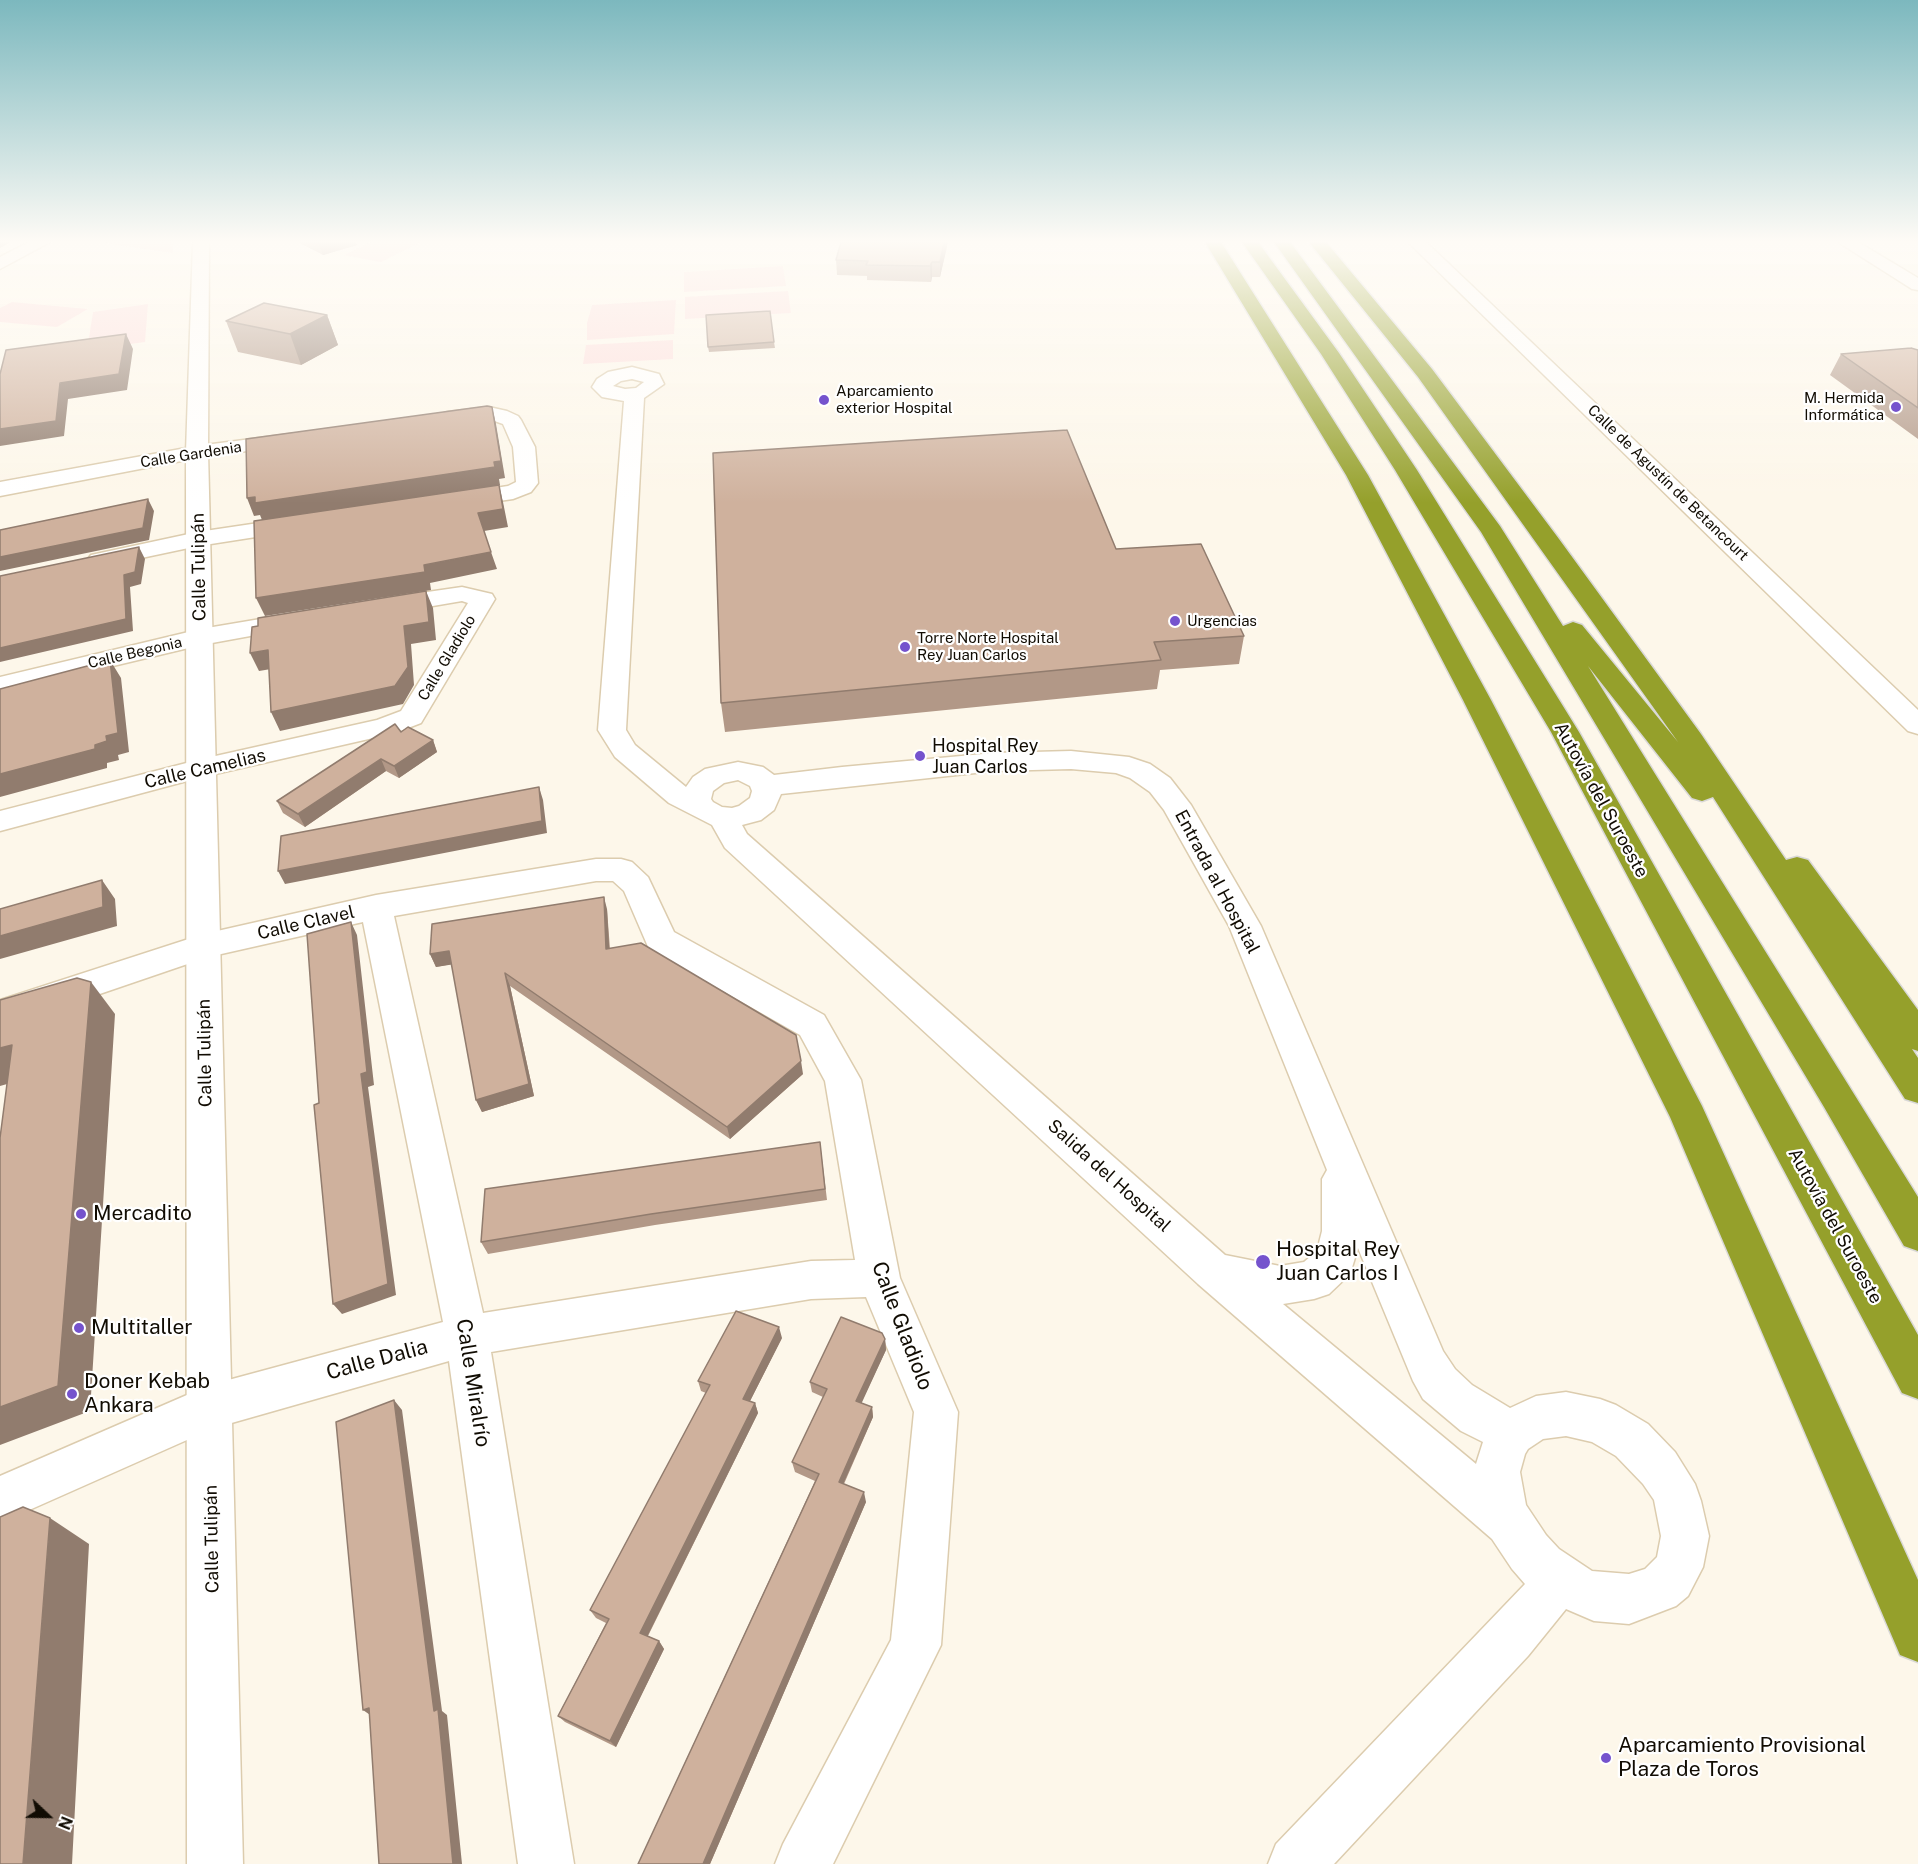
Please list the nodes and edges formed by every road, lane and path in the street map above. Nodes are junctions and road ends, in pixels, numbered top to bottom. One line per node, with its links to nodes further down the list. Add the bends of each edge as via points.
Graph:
1 (199, 329): 10 (street, Calle Tulipán)
2 (1267, 329): 48 (highway, via 1358,475 1689,1117)
3 (1313, 329): 42 (highway, Autovía del Suroeste, via 1406,470 1564,732)
4 (1345, 329): 14 (highway)
5 (1389, 329): 24 (highway, via 1551,544)
6 (1507, 329): 22 (street, Calle de Agustín de Betancourt)
7 (634, 395): 23 (street)
8 (431, 421): 12 (street, via 489,413 511,420 524,447 526,483 513,492)
9 (314, 437): 10 (street, Calle Gardenia)
10 (197, 453): 11 (street, Calle Gardenia); 15 (street, Calle Tulipán)
11 (0, 489)
12 (430, 504)
13 (324, 520): 15 (street)
14 (1492, 531): 32 (highway); 38 (highway)
15 (198, 539): 16 (street); 19 (street, Calle Tulipán)
16 (78, 564)
17 (360, 611): 21 (street, Calle Gladiolo, via 462,594 483,599)
18 (315, 618): 19 (street, Calle Begonia)
19 (201, 637): 20 (street, Calle Begonia); 25 (street, Calle Tulipán)
20 (0, 685)
21 (411, 717): 25 (street, Calle Camelias, via 385,727)
22 (1918, 724)
23 (612, 730): 26 (street, via 669,765); 28 (street, via 625,751 655,778 679,796)
24 (1691, 740): 32 (highway); 35 (highway, via 1809,882)
25 (202, 768): 29 (street, Calle Camelias); 33 (street, Calle Tulipán)
26 (715, 776): 27 (street, via 746,772 759,777); 28 (street, via 697,793)
27 (766, 786): 28 (street, via 766,797 757,808 741,816); 37 (street, Entrada al Hospital, via 994,762 1094,761 1140,771 1160,785 1176,805 1245,926)
28 (710, 811): 39 (street, Salida del Hospital, via 736,841)
29 (0, 821)
30 (621, 870): 31 (street, Calle Clavel, via 596,870); 40 (street, Calle Gladiolo, via 638,885 661,940 812,1025 843,1080)
31 (376, 907): 33 (street, Calle Clavel); 41 (street, Calle Miralrío)
32 (1811, 926): 36 (highway)
33 (204, 946): 34 (street, Calle Clavel); 43 (street, Calle Tulipán)
34 (0, 1014)
35 (1918, 1037)
36 (1918, 1088)
37 (1342, 1163): 39 (street, via 1342,1231 1335,1261 1314,1280 1280,1285); 44 (street, Entrada al Hospital, via 1439,1384 1478,1415)
38 (1918, 1233)
39 (1213, 1270): 46 (street, Salida del Hospital)
40 (879, 1278): 41 (street, Calle Dalia, via 811,1280); 51 (street, Calle Gladiolo, via 936,1412 916,1645)
41 (467, 1336): 43 (street, Calle Dalia); 50 (street, Calle Miralrío)
42 (1918, 1378)
43 (210, 1407): 45 (street, Calle Dalia); 49 (street, Calle Tulipán)
44 (1512, 1433): 46 (street, via 1497,1472); 47 (street, via 1536,1418 1550,1415 1600,1421 1646,1453 1678,1501 1685,1536 1683,1552 1679,1567 1659,1589 1629,1599 1612,1599 1594,1596)
45 (0, 1500)
46 (1509, 1522): 47 (street, via 1529,1552)
47 (1558, 1578): 52 (street, via 1510,1638)
48 (1918, 1637)
49 (216, 1864)
50 (546, 1864)
51 (803, 1864)
52 (1296, 1864)

